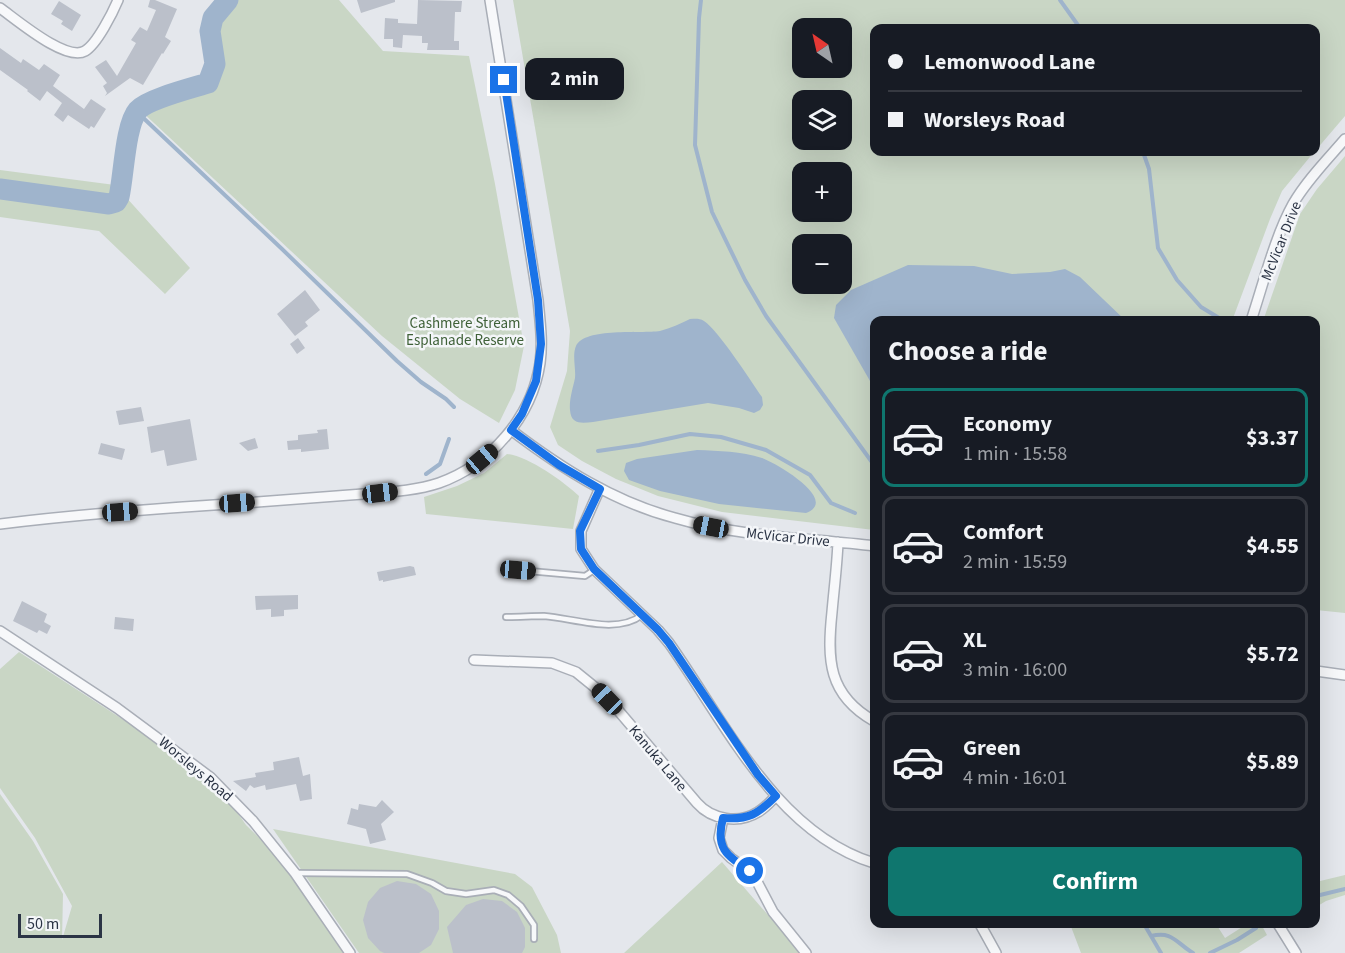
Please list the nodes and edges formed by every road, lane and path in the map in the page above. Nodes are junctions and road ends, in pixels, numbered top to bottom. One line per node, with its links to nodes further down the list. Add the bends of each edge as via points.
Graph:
1 (118, 0): 3 (street, via 98,37 85,51 76,53 65,51)
2 (490, 0): 6 (street, via 541,327 536,381)
3 (0, 8)
4 (1345, 139): 5 (street, McVicar Drive, via 1292,205)
5 (1253, 316)
6 (511, 430): 7 (street, McVicar Drive); 8 (street, via 465,471 414,489)
7 (600, 489): 9 (street, McVicar Drive, via 645,509 697,524); 11 (street, via 580,535 581,549)
8 (0, 524)
9 (838, 542): 10 (street, McVicar Drive); 19 (street, via 830,662 845,697)
10 (870, 546)
11 (594, 569): 12 (lane, via 585,576); 13 (street)
12 (518, 570)
13 (642, 615): 14 (lane, via 617,625 546,616); 20 (street, via 669,643)
14 (506, 617)
15 (0, 631): 23 (street, Worsleys Road, via 192,762 243,810)
16 (474, 660): 21 (street, Kanuka Lane, via 552,663 576,672 617,709 701,808)
17 (1320, 672): 18 (street)
18 (1345, 675)
19 (870, 719)
20 (776, 796): 21 (street, via 749,816); 22 (street, via 835,847)
21 (723, 818): 28 (street, via 719,838 723,850 753,874 773,912)
22 (870, 861)
23 (295, 873): 26 (lane, via 407,874 446,891 466,894 494,890 521,906 534,925); 27 (street, Worsleys Road)
24 (982, 928): 29 (street)
25 (1280, 928): 30 (street)
26 (534, 939)
27 (350, 953)
28 (806, 953)
29 (996, 953)
30 (1296, 953)

